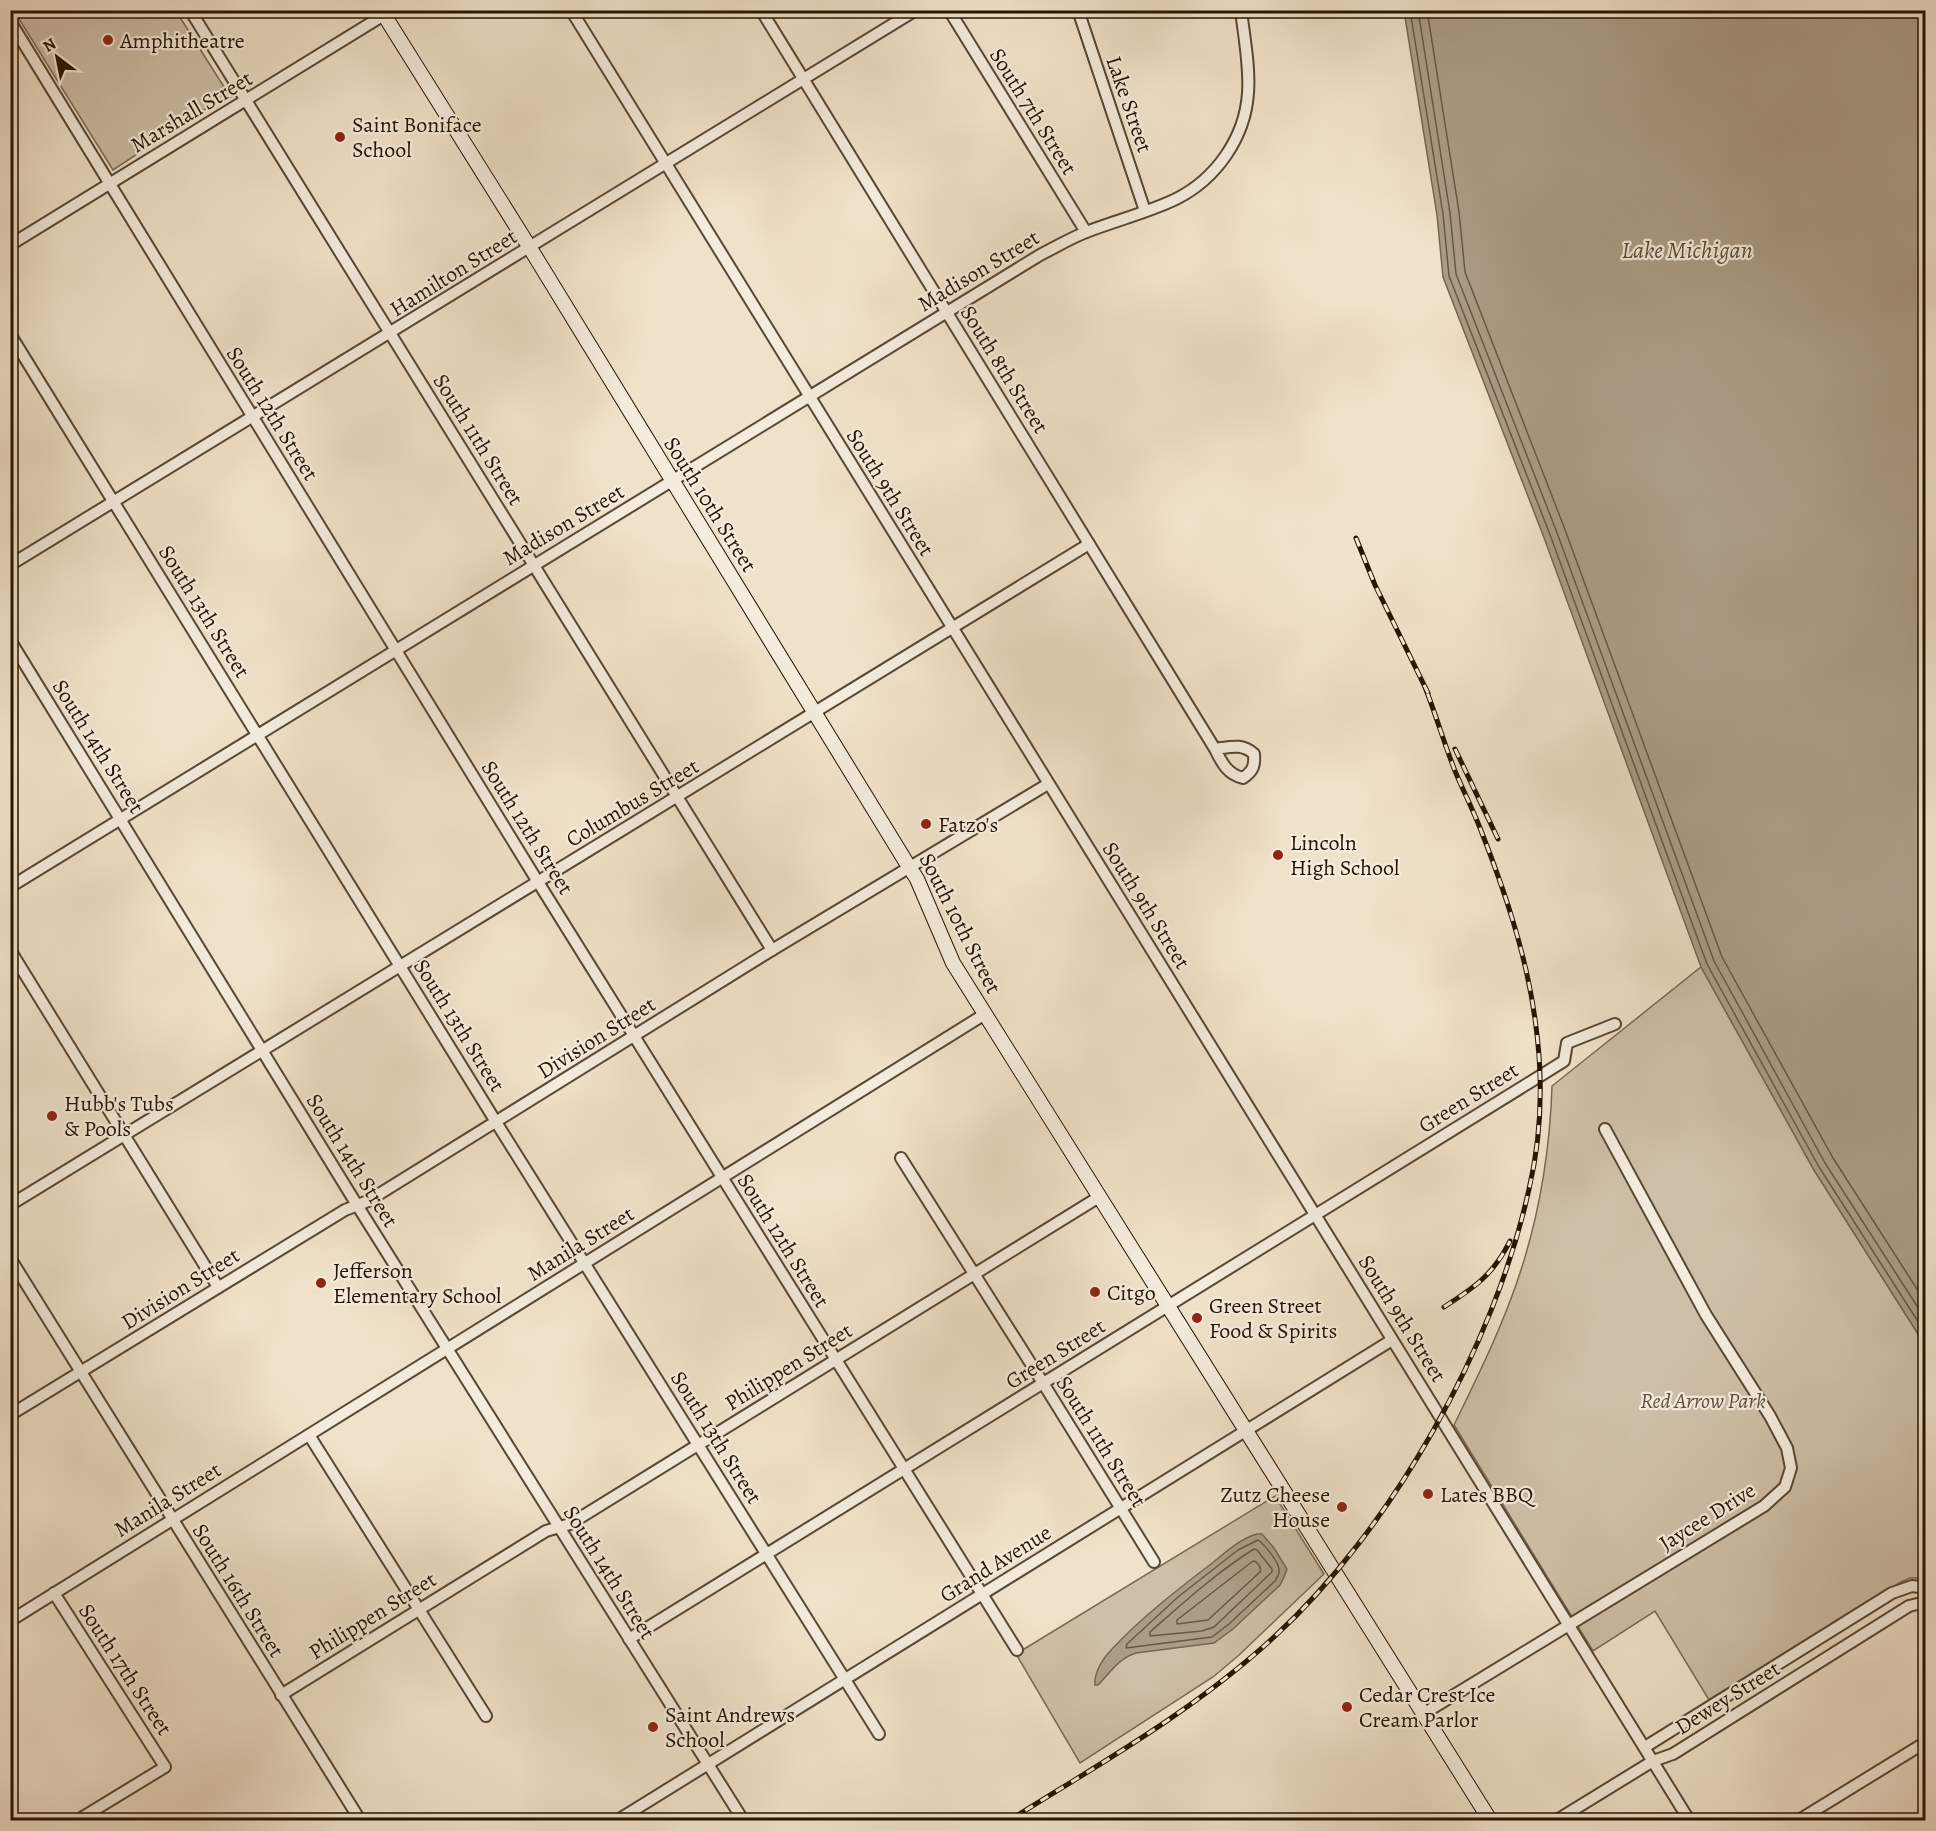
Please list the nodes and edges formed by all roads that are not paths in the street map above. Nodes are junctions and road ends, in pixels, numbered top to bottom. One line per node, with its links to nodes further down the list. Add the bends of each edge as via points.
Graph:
1 (190, 10): 11 (street, South 11th Street)
2 (571, 10): 12 (street, South 9th Street)
3 (761, 10): 10 (street, South 8th Street)
4 (916, 10): 10 (street, Hamilton Street)
5 (949, 10): 15 (street, South 7th Street)
6 (1078, 10): 14 (street, Lake Street)
7 (1241, 10): 14 (street, Madison Street, via 1248,87 1236,138 1216,168 1199,184 1176,199)
8 (385, 12): 11 (street, Marshall Street); 17 (street, South 10th Street)
9 (10, 21): 13 (street, South 12th Street)
10 (803, 78): 12 (street, Hamilton Street); 18 (street, South 8th Street)
11 (246, 100): 13 (street, Marshall Street); 19 (street, South 11th Street)
12 (666, 163): 17 (street, Hamilton Street); 21 (street, South 9th Street)
13 (110, 184): 16 (street, Marshall Street); 22 (street, South 12th Street)
14 (1145, 211): 15 (street, Madison Street)
15 (1086, 232): 18 (street, Madison Street)
16 (10, 245)
17 (530, 248): 19 (street, Hamilton Street); 23 (street, South 10th Street)
18 (946, 311): 21 (street, Madison Street); 25 (street, South 8th Street)
19 (390, 333): 22 (street, Hamilton Street); 27 (street, South 11th Street)
20 (10, 334): 24 (street, South 13th Street)
21 (810, 396): 23 (street, Madison Street); 28 (street, South 9th Street)
22 (252, 417): 24 (street, Hamilton Street); 30 (street, South 12th Street)
23 (672, 481): 27 (street, Madison Street); 31 (street, South 10th Street)
24 (113, 502): 26 (street, Hamilton Street); 32 (street, South 13th Street)
25 (1089, 544): 28 (street, Columbus Street); 33 (street, South 8th Street)
26 (10, 565)
27 (534, 565): 30 (street, Madison Street); 35 (street, South 11th Street)
28 (952, 628): 31 (street, Columbus Street); 34 (street, South 9th Street)
29 (10, 640): 36 (street, South 14th Street)
30 (396, 650): 32 (street, Madison Street); 38 (street, South 12th Street)
31 (815, 713): 35 (street, Columbus Street); 37 (street, South 10th Street)
32 (258, 734): 36 (street, Madison Street); 42 (street, South 13th Street)
33 (1215, 748)
34 (1048, 784): 37 (street, Division Street); 55 (street, South 9th Street)
35 (678, 797): 38 (street, Columbus Street); 41 (street, South 11th Street)
36 (121, 819): 39 (street, Madison Street); 46 (street, South 14th Street)
37 (909, 867): 41 (street, Division Street); 43 (street, South 10th Street, via 953,963)
38 (538, 882): 42 (street, Columbus Street); 45 (street, South 12th Street)
39 (10, 887)
40 (10, 950): 49 (street)
41 (772, 950): 45 (street, Division Street)
42 (401, 967): 46 (street, Columbus Street); 47 (street, South 13th Street)
43 (985, 1014): 51 (street, Manila Street); 52 (street, South 10th Street)
44 (1615, 1024): 55 (street, Green Street, via 1567,1043 1564,1060)
45 (634, 1037): 47 (street, Division Street); 51 (street, South 12th Street)
46 (263, 1052): 49 (street, Columbus Street); 53 (street, South 14th Street)
47 (496, 1122): 53 (street, Division Street); 57 (street, South 13th Street)
48 (1605, 1129): 82 (street, Jaycee Drive, via 1706,1315 1770,1416 1787,1448 1791,1468 1785,1487 1764,1506)
49 (125, 1136): 54 (street, Columbus Street); 59 (street)
50 (901, 1158): 58 (street, South 11th Street)
51 (722, 1178): 57 (street, Manila Street); 63 (street, South 12th Street)
52 (1099, 1197): 58 (street, Philippen Street); 60 (street, South 10th Street)
53 (357, 1205): 59 (street, Division Street); 62 (street, South 14th Street)
54 (10, 1206)
55 (1315, 1214): 60 (street, Green Street); 61 (street, South 9th Street)
56 (10, 1258): 64 (street, South 16th Street)
57 (585, 1263): 62 (street, Manila Street); 69 (street, South 13th Street)
58 (973, 1275): 63 (street, Philippen Street); 65 (street, South 11th Street)
59 (218, 1287): 64 (street, Division Street)
60 (1167, 1307): 65 (street, Green Street); 67 (street, South 10th Street)
61 (1392, 1340): 67 (street, Grand Avenue); 82 (street, South 9th Street)
62 (447, 1348): 68 (street, Manila Street); 73 (street, South 14th Street)
63 (836, 1359): 69 (street, Philippen Street); 70 (street, South 12th Street)
64 (81, 1372): 66 (street, Division Street); 72 (street, South 16th Street)
65 (1043, 1383): 70 (street, Green Street); 71 (street, South 11th Street)
66 (10, 1416)
67 (1246, 1430): 71 (street, Grand Avenue); 89 (street, South 10th Street)
68 (309, 1435): 72 (street, Manila Street); 79 (street)
69 (698, 1445): 73 (street, Philippen Street, via 570,1524); 74 (street, South 13th Street)
70 (904, 1469): 74 (street, Green Street); 78 (street, South 12th Street)
71 (1120, 1508): 75 (street, South 11th Street); 78 (street, Grand Avenue)
72 (172, 1519): 77 (street, Manila Street); 88 (street, South 16th Street)
73 (559, 1527): 79 (street, Philippen Street, via 546,1531); 83 (street, South 14th Street)
74 (767, 1555): 83 (street, Green Street); 86 (street, South 13th Street)
75 (1154, 1562)
76 (1925, 1588): 80 (street); 85 (street, Dewey Street, via 1912,1586 1892,1593)
77 (54, 1593): 81 (street, Manila Street); 97 (street, South 17th Street, via 165,1767)
78 (983, 1594): 84 (street, South 12th Street); 86 (street, Grand Avenue)
79 (420, 1608): 88 (street, Philippen Street); 90 (street)
80 (1921, 1608): 87 (street, Dewey Street, via 1909,1606)
81 (13, 1619)
82 (1568, 1625): 89 (street, Jaycee Drive); 93 (street, South 9th Street)
83 (629, 1639): 95 (street, South 14th Street)
84 (1017, 1650)
85 (1780, 1663): 87 (street); 93 (street, Dewey Street)
86 (844, 1679): 91 (street, South 13th Street); 95 (street, Grand Avenue)
87 (1791, 1680): 94 (street, Dewey Street, via 1673,1754)
88 (282, 1695): 96 (street, South 16th Street)
89 (1423, 1714): 100 (street, South 10th Street)
90 (486, 1716)
91 (879, 1734)
92 (1926, 1742): 103 (street)
93 (1645, 1747): 94 (street, South 9th Street)
94 (1653, 1761): 101 (street, Dewey Street); 102 (street, South 9th Street)
95 (707, 1764): 98 (street, Grand Avenue); 99 (street, South 14th Street)
96 (357, 1820)
97 (78, 1821)
98 (618, 1821)
99 (743, 1821)
100 (1490, 1821)
101 (1557, 1821)
102 (1689, 1821)
103 (1799, 1821)

